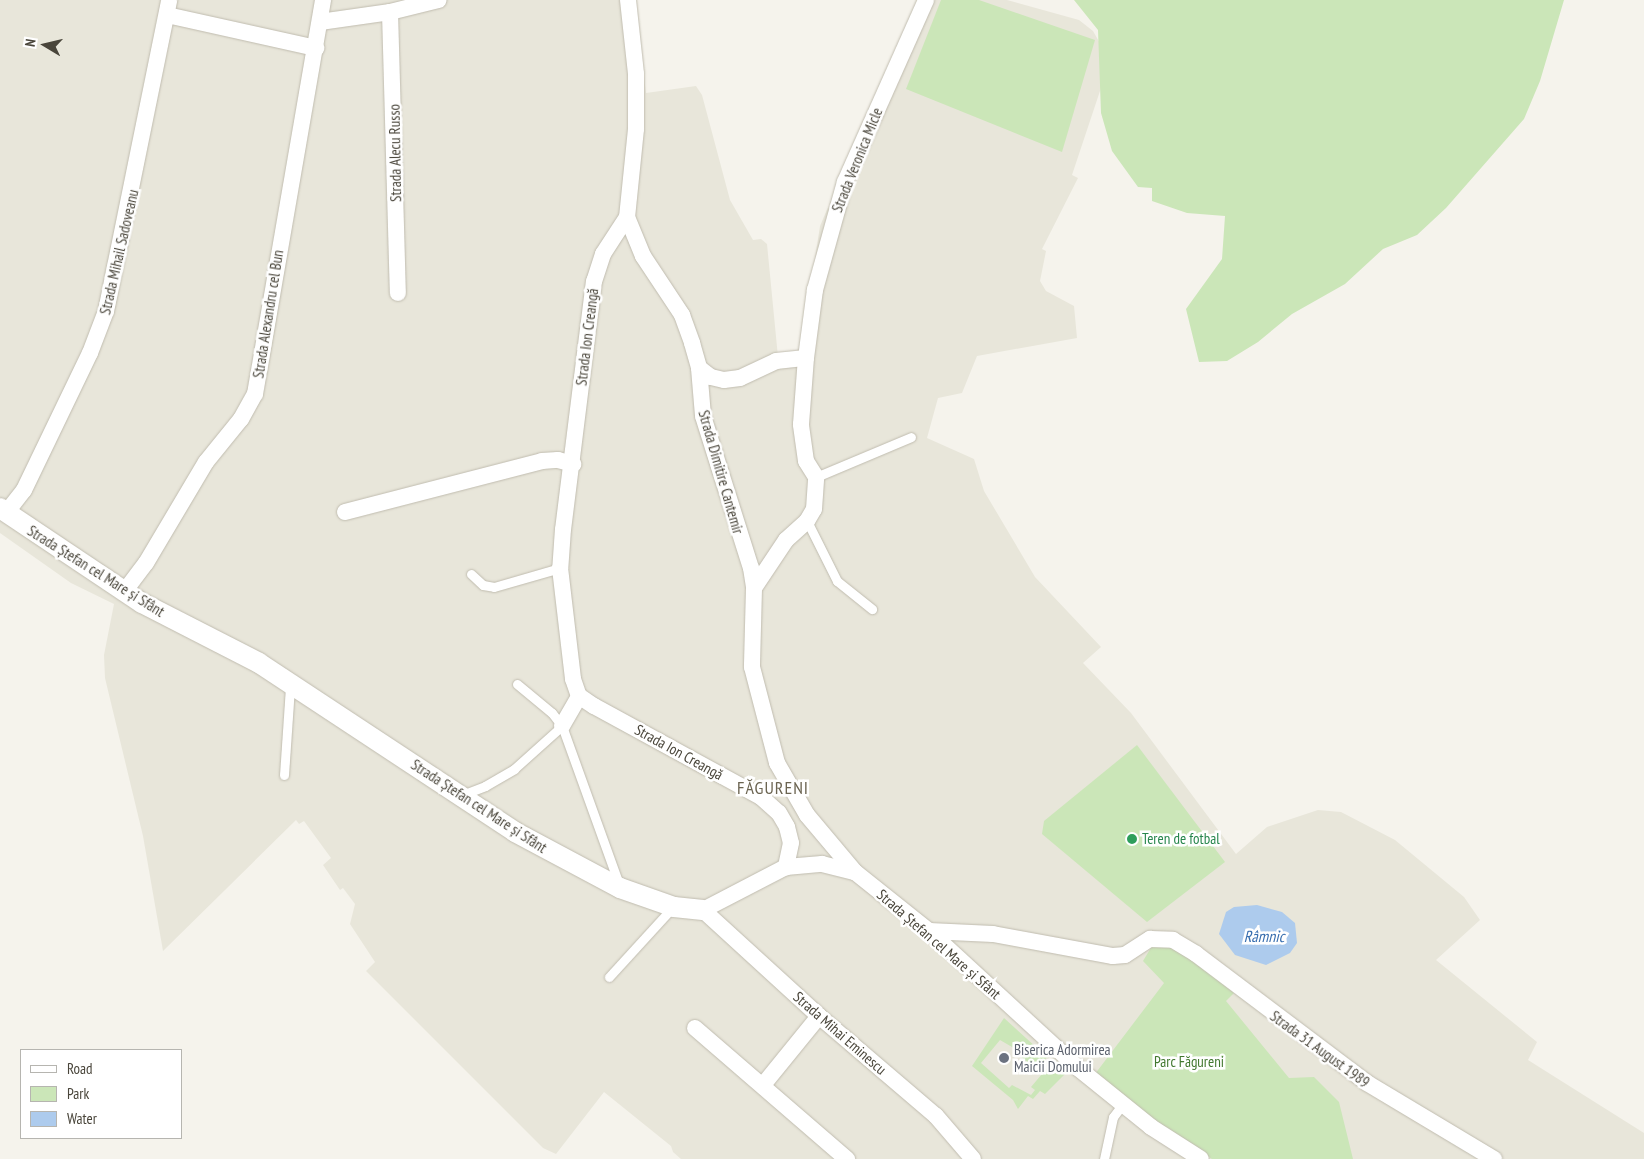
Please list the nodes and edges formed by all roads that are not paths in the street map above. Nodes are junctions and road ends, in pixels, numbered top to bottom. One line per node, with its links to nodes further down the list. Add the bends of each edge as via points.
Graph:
1 (323, 0): 7 (street, Strada Alexandru cel Bun)
2 (439, 0): 6 (street)
3 (628, 0): 9 (street, Strada Dimitire Cantemir, via 636,74 636,129)
4 (926, 0): 11 (street, Strada Veronica Micle, via 845,182 815,290)
5 (168, 7): 8 (street); 16 (street, Strada Mihail Sadoveanu, via 106,312 90,354 24,490)
6 (390, 12): 7 (street); 10 (street, Strada Alecu Russo)
7 (320, 22): 8 (street, Strada Alexandru cel Bun)
8 (316, 48): 22 (street, Strada Alexandru cel Bun, via 299,123 255,394 241,419 206,462 146,564)
9 (627, 217): 12 (street, Strada Dimitire Cantemir, via 643,256 682,315); 14 (street, Strada Ion Creangă, via 604,254 594,281)
10 (398, 293)
11 (806, 358): 12 (street, via 776,362 740,378 724,380 710,377); 15 (street, Strada Veronica Micle, via 803,443 806,461)
12 (698, 368): 21 (street, Strada Dimitire Cantemir, via 703,416 751,568)
13 (911, 436): 15 (lane)
14 (573, 464): 17 (street, via 558,460 542,462); 19 (street, Strada Ion Creangă)
15 (816, 477): 18 (street, via 814,509)
16 (3, 511): 22 (street, Strada Ștefan cel Mare și Sfânt)
17 (345, 512)
18 (807, 521): 21 (street, via 786,540); 23 (lane, via 837,582)
19 (560, 568): 20 (lane, via 494,587 483,584); 26 (street, Strada Ion Creangă, via 573,679)
20 (472, 574)
21 (754, 588): 31 (street, Strada Dimitire Cantemir, via 752,667 777,763 807,815)
22 (124, 592): 24 (street, Strada Ștefan cel Mare și Sfânt, via 231,646)
23 (872, 609)
24 (291, 684): 28 (lane); 29 (street, Strada Ștefan cel Mare și Sfânt)
25 (517, 684): 27 (lane, via 552,713)
26 (579, 696): 27 (street); 30 (street, Strada Ion Creangă, via 761,797 779,813 787,828 791,843)
27 (562, 726): 29 (lane, via 514,769); 32 (lane)
28 (284, 775)
29 (461, 795): 32 (street, Strada Ștefan cel Mare și Sfânt, via 516,832)
30 (786, 867): 31 (street, Strada Ștefan cel Mare și Sfânt, via 822,864); 34 (street, Strada Ștefan cel Mare și Sfânt)
31 (855, 872): 35 (street, Strada Ștefan cel Mare și Sfânt)
32 (620, 888): 33 (street, Strada Ștefan cel Mare și Sfânt)
33 (674, 907): 34 (street, Strada Ștefan cel Mare și Sfânt); 36 (lane)
34 (703, 910): 37 (street, Strada Mihai Eminescu)
35 (929, 931): 40 (street, Strada Ștefan cel Mare și Sfânt); 45 (street, Strada 31 August 1989, via 992,934 1113,956 1135,950 1150,939 1162,938 1184,945 1367,1083)
36 (609, 977)
37 (818, 1016): 39 (street); 43 (street, Strada Mihai Eminescu, via 936,1116)
38 (695, 1028): 39 (street)
39 (763, 1085): 42 (street)
40 (1122, 1105): 41 (street, Strada Ștefan cel Mare și Sfânt); 44 (lane, via 1113,1117)
41 (1196, 1158)
42 (847, 1159)
43 (973, 1159)
44 (1104, 1159)
45 (1494, 1159)

